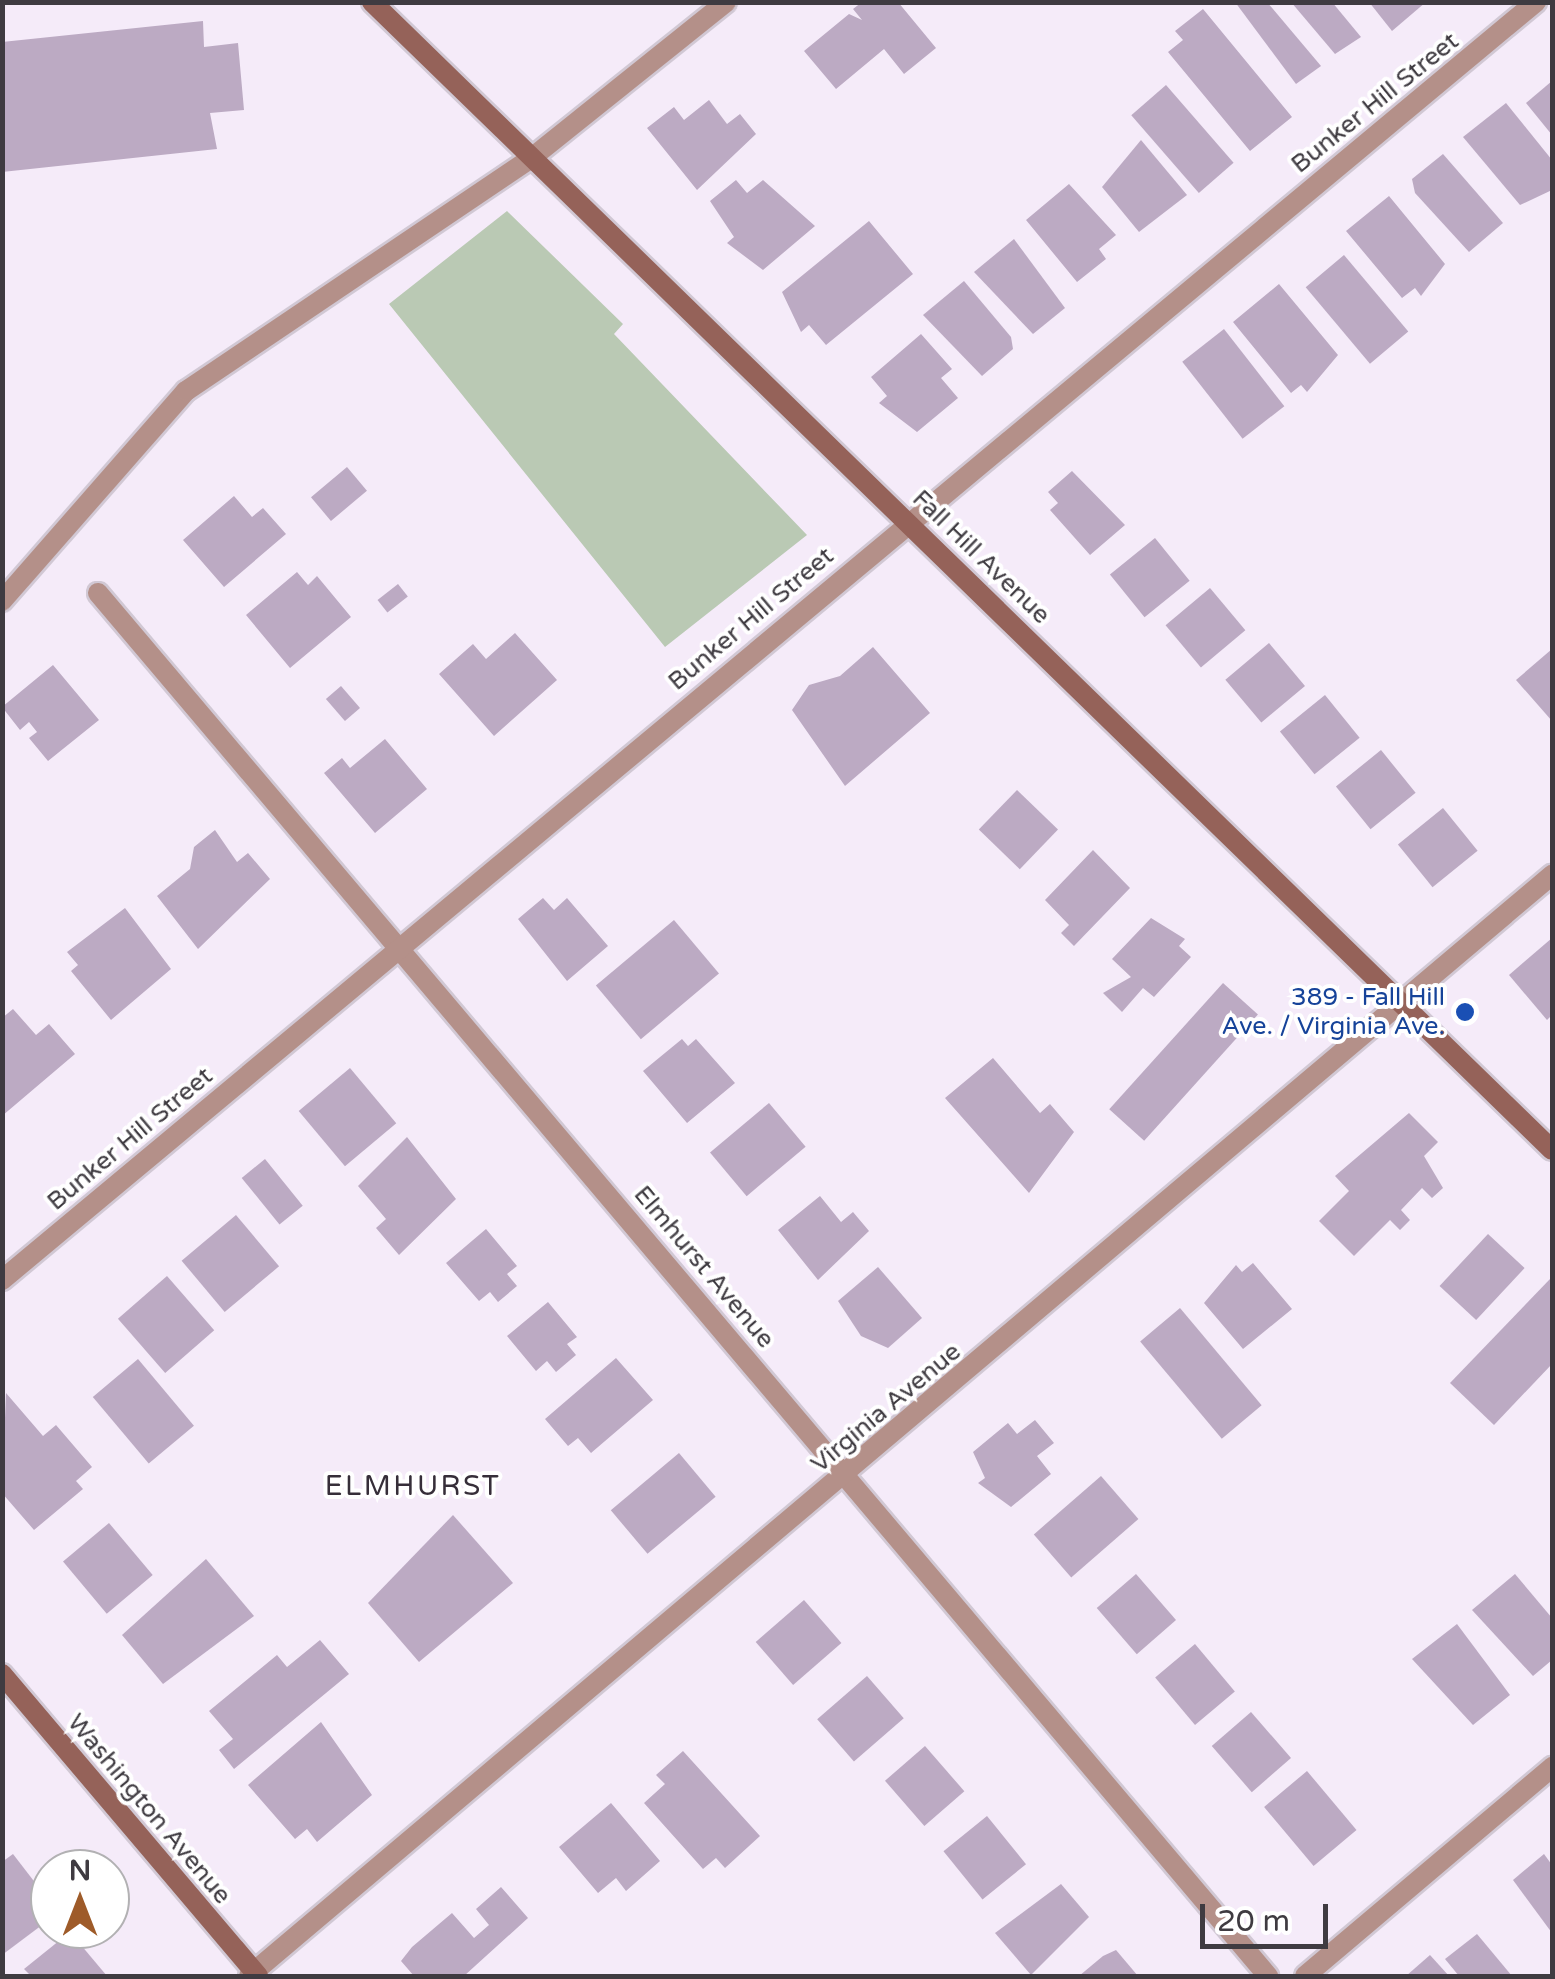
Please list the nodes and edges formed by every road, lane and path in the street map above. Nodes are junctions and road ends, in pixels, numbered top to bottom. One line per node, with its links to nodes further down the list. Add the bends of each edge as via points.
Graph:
1 (372, 2): 4 (street, Fall Hill Avenue)
2 (726, 2): 4 (street)
3 (1536, 2): 5 (street, Bunker Hill Street)
4 (534, 156): 5 (street, Fall Hill Avenue); 7 (street, via 186,390)
5 (908, 520): 9 (street, Bunker Hill Street); 10 (street, Fall Hill Avenue)
6 (98, 593): 9 (street, Elmhurst Avenue)
7 (2, 601)
8 (1552, 875): 10 (street, Virginia Avenue)
9 (401, 946): 12 (street, Bunker Hill Street); 13 (street, Elmhurst Avenue)
10 (1402, 1003): 11 (street, Fall Hill Avenue); 13 (street, Virginia Avenue)
11 (1552, 1150)
12 (2, 1280)
13 (844, 1476): 16 (street, Virginia Avenue); 17 (street, Elmhurst Avenue)
14 (2, 1674): 16 (street, Washington Avenue)
15 (1552, 1767): 18 (street)
16 (254, 1975)
17 (1268, 1976)
18 (1305, 1976)

